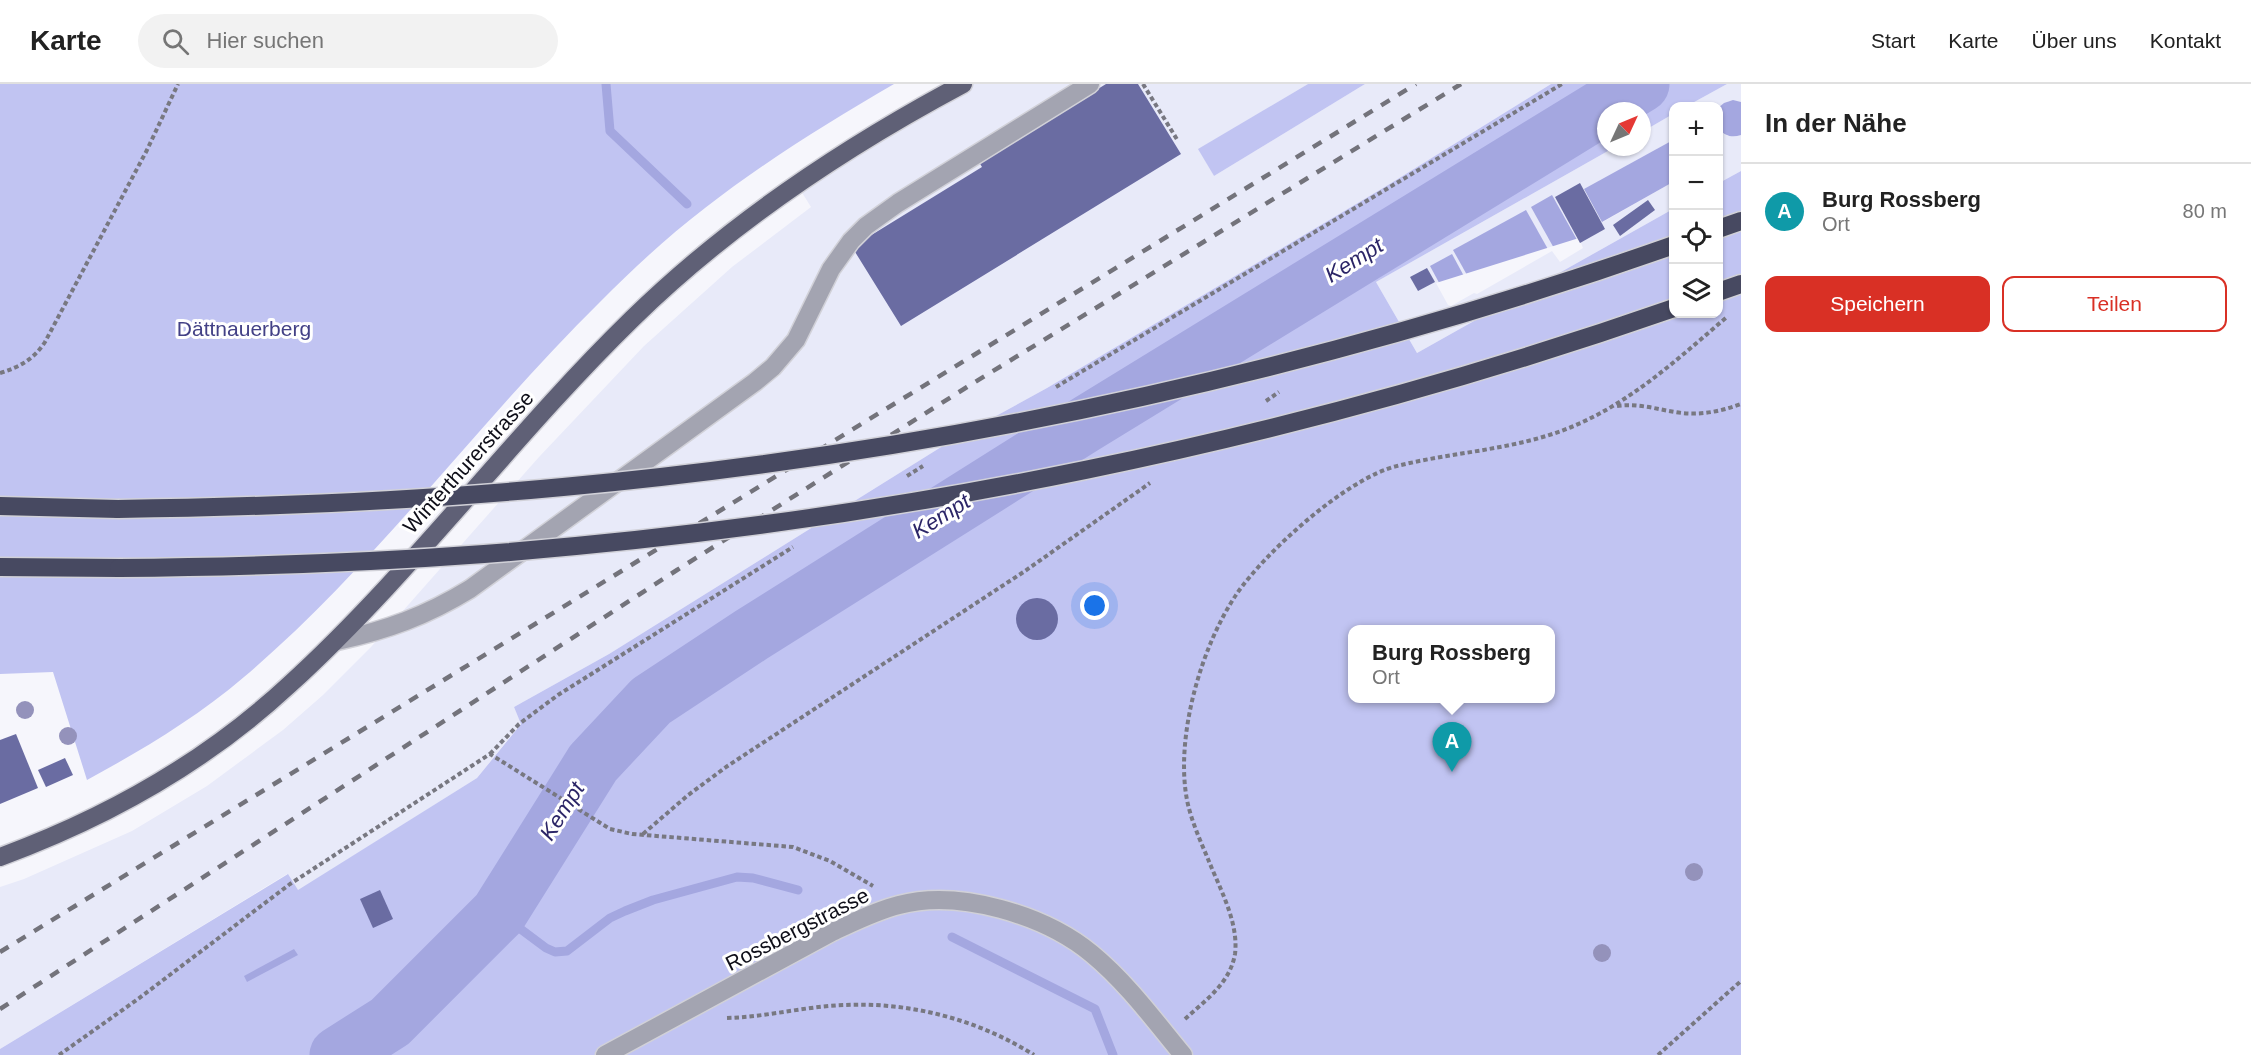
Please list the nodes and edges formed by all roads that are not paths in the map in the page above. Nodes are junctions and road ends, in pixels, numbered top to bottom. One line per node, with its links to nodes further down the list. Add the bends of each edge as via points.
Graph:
1 (963, 84): 11 (main road, Winterthurerstrasse, via 796,183 669,283 578,374)
2 (1090, 84): 11 (street, via 866,226 831,269 796,340 755,382 470,589 409,621)
3 (1741, 221): 4 (highway)
4 (1723, 228)
5 (1669, 247): 9 (highway, bridge, via 1483,307 1318,353 1122,400 901,443 650,478 480,494 309,505)
6 (1741, 284): 7 (highway)
7 (1723, 291)
8 (1669, 310): 10 (highway, bridge, via 1438,382 1260,429 1082,470 912,502 657,538 495,553 312,564)
9 (0, 507)
10 (0, 567)
11 (336, 641): 12 (main road, Winterthurerstrasse, via 256,714 178,770 132,799 79,825)
12 (0, 856)
13 (605, 1055): 14 (street, Rossbergstrasse, via 832,932 870,914 928,901 984,905 1046,925 1069,937 1111,971)
14 (1183, 1055)

